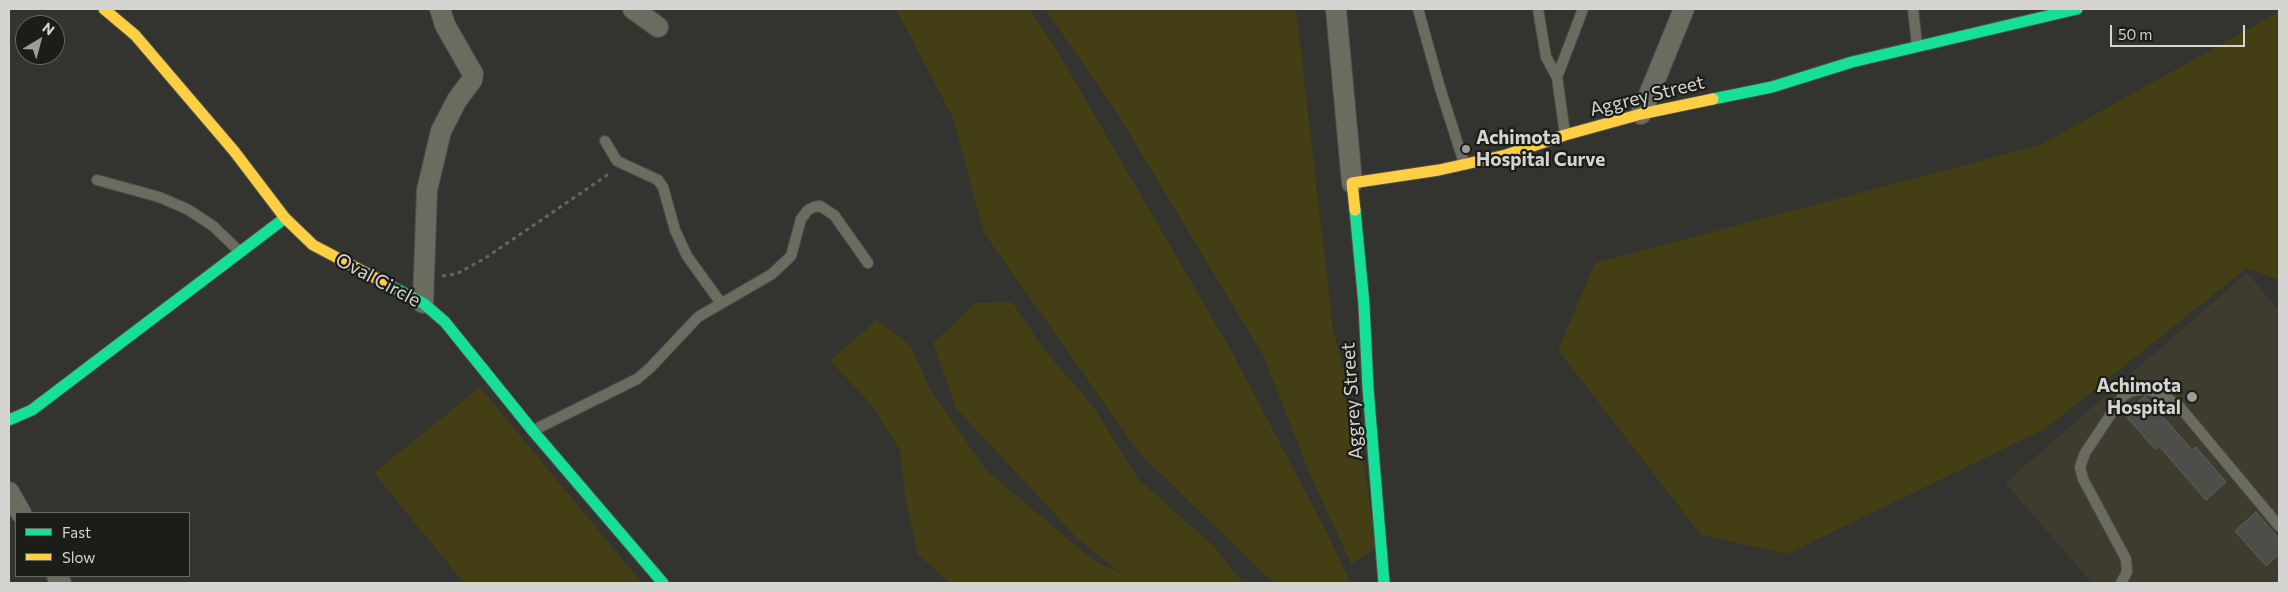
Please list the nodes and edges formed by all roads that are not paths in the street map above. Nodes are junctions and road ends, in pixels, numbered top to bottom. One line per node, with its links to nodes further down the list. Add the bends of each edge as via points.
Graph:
1 (104, 9): 20 (street, Oval Circle, via 135,35 234,151)
2 (440, 9): 23 (street, via 445,25 473,74 441,132 427,190)
3 (634, 9): 11 (street)
4 (1336, 9): 19 (street)
5 (1418, 9): 17 (lane)
6 (1538, 9): 13 (lane, via 1546,57)
7 (1583, 9): 13 (lane)
8 (1684, 9): 14 (street)
9 (1913, 9): 12 (lane)
10 (2077, 9): 12 (street, Aggrey Street)
11 (658, 26)
12 (1917, 46): 14 (street, Aggrey Street, via 1772,87)
13 (1557, 77): 15 (lane)
14 (1642, 114): 15 (street, Aggrey Street)
15 (1565, 135): 17 (street, Aggrey Street, via 1506,155)
16 (605, 141): 24 (lane, via 613,157 622,164 658,180 687,256)
17 (1464, 163): 19 (street, Aggrey Street)
18 (97, 180): 21 (lane, via 159,197 187,209 213,226)
19 (1352, 183): 31 (street, Aggrey Street)
20 (285, 218): 21 (street); 23 (street, Oval Circle, via 320,249)
21 (240, 252): 25 (street, via 32,410)
22 (868, 262): 24 (lane, via 834,216 820,206 814,207 802,219 791,256 772,274)
23 (423, 303): 26 (street, Oval Circle, via 471,352)
24 (721, 303): 26 (lane, via 698,317 637,378)
25 (9, 420)
26 (533, 431): 30 (street, Oval Circle)
27 (9, 492): 28 (street)
28 (20, 512)
29 (2279, 526): 32 (lane, via 2179,406 2161,394 2145,389 2132,391 2124,396 2085,453 2080,467 2083,479 2126,559 2127,572)
30 (663, 583)
31 (1384, 583)
32 (2121, 583)

